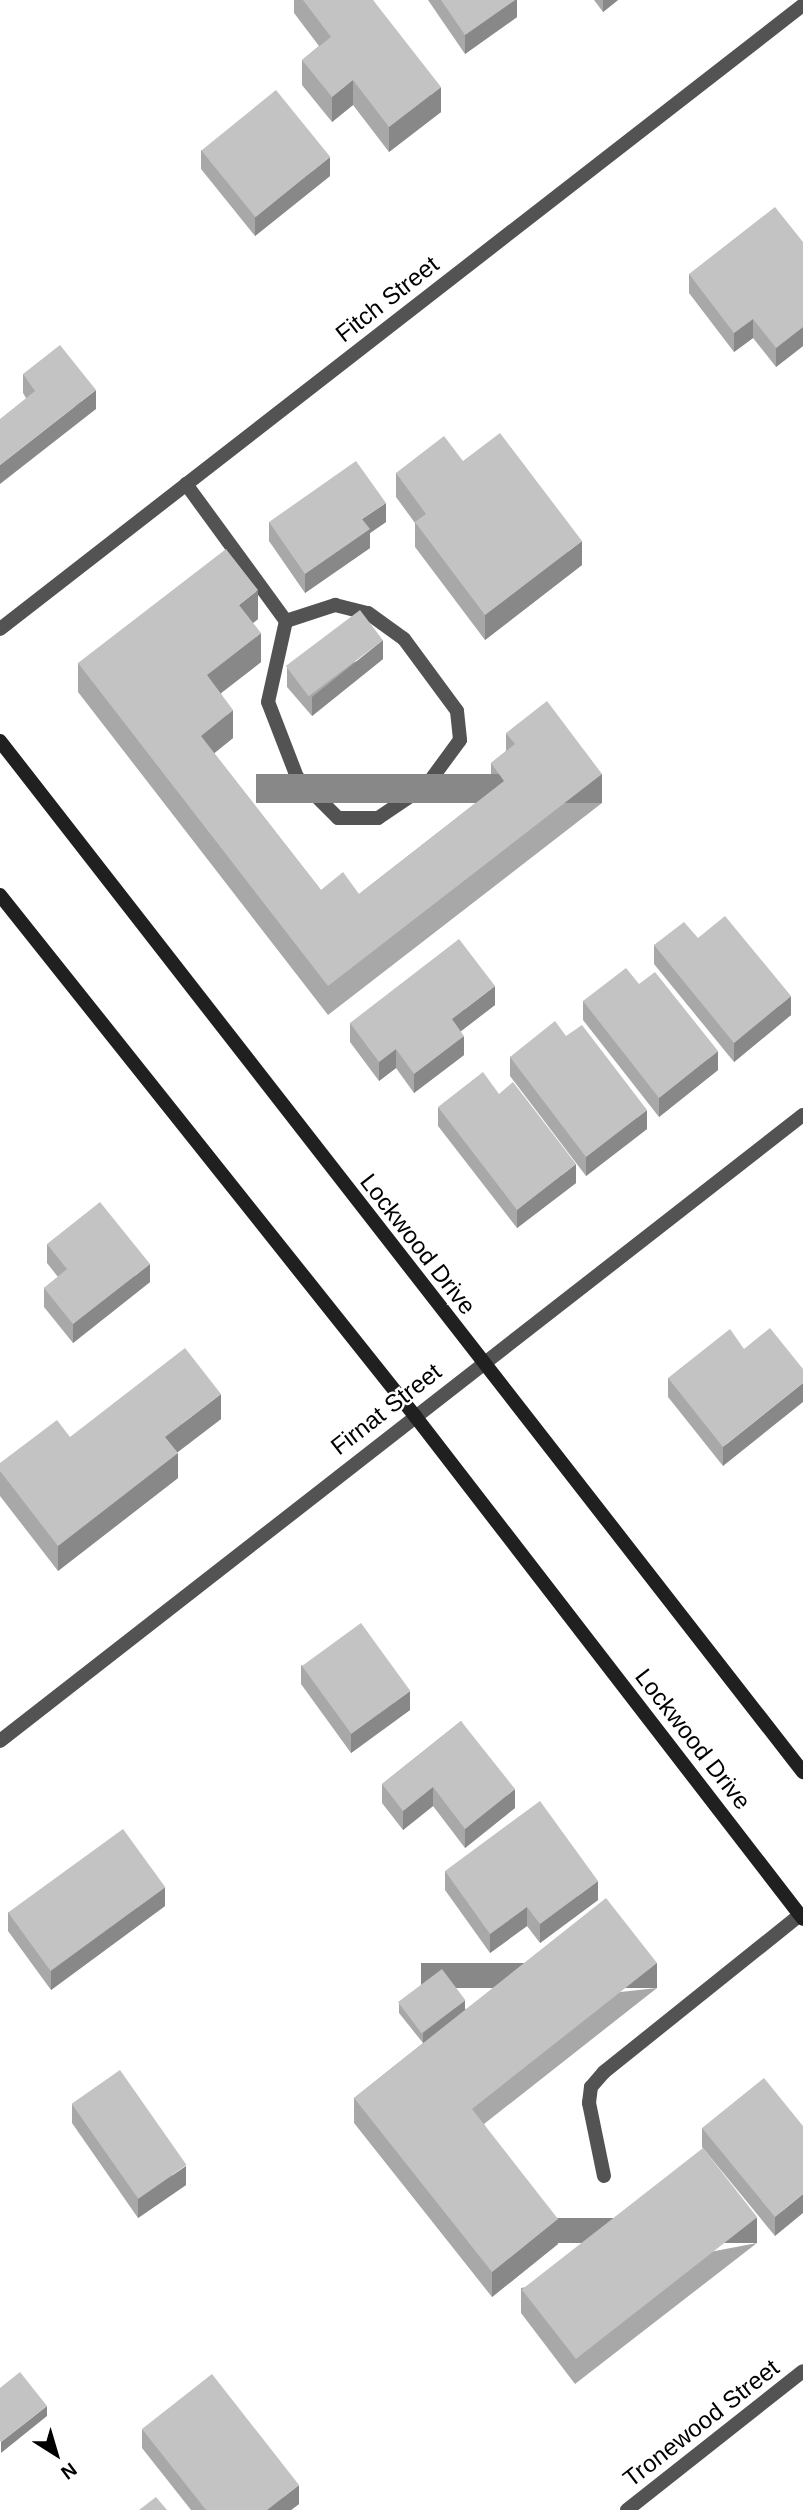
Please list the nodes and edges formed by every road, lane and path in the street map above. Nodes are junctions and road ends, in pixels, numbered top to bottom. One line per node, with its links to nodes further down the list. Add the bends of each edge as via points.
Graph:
1 (803, 5): 2 (street, Fitch Street)
2 (186, 484): 3 (street); 4 (street, Fitch Street)
3 (286, 621): 3 (street, via 268,702 297,777 338,818 378,818 427,785 444,762 460,740 457,711 404,639 368,613 335,605)
4 (0, 629)
5 (0, 741): 8 (main road, Lockwood Drive)
6 (0, 895): 9 (main road, Lockwood Drive)
7 (803, 1115): 8 (street, Firnat Street)
8 (482, 1363): 9 (street, Firnat Street); 11 (main road, Lockwood Drive)
9 (415, 1416): 10 (street, Firnat Street); 12 (main road, Lockwood Drive)
10 (0, 1741)
11 (803, 1772)
12 (801, 1917): 13 (street, via 591,2087 589,2103)
13 (604, 2176)
14 (803, 2371): 15 (street, Tronewood Street)
15 (626, 2510)

